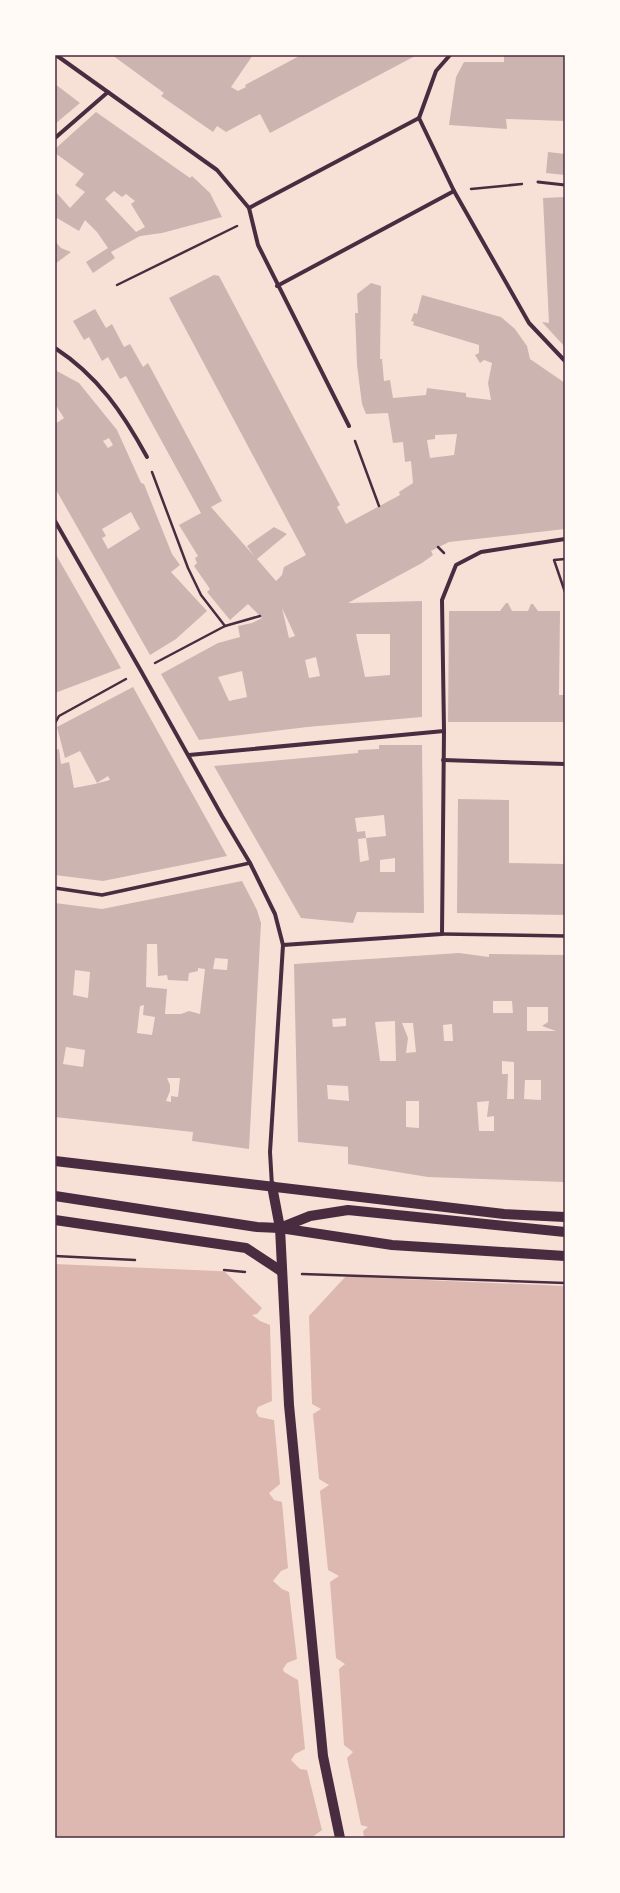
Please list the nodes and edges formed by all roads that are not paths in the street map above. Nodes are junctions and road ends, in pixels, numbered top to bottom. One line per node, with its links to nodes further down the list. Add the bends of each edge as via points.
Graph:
1 (56, 55): 3 (street)
2 (450, 55): 4 (street, via 436,71)
3 (108, 92): 5 (street); 9 (street, via 217,170)
4 (419, 118): 8 (street); 9 (street)
5 (55, 138)
6 (538, 182): 7 (lane)
7 (565, 185)
8 (454, 190): 10 (street); 12 (street, via 529,323)
9 (249, 208): 10 (street, via 258,245)
10 (277, 286): 13 (street)
11 (55, 348): 14 (street, via 73,360 103,389 127,421)
12 (565, 361)
13 (349, 426)
14 (147, 457)
15 (55, 521): 18 (street)
16 (565, 539): 17 (street, via 481,552 456,565 442,600)
17 (444, 731): 18 (street); 19 (street)
18 (188, 755): 21 (street)
19 (443, 760): 20 (street); 23 (street)
20 (565, 764)
21 (250, 863): 22 (street, via 102,895); 25 (street, via 275,914)
22 (55, 888)
23 (442, 934): 24 (street); 25 (street)
24 (565, 936)
25 (283, 945): 27 (street, via 270,1152)
26 (55, 1161): 27 (main road)
27 (272, 1186): 29 (main road, via 504,1214); 31 (main road)
28 (55, 1196): 31 (main road, via 258,1227)
29 (565, 1217)
30 (55, 1220): 34 (main road, via 246,1248)
31 (280, 1228): 32 (main road, via 310,1216 348,1210); 33 (main road, via 392,1245); 34 (main road)
32 (565, 1232)
33 (565, 1256)
34 (281, 1271): 35 (main road, via 285,1304 289,1405 323,1756)
35 (340, 1838)

